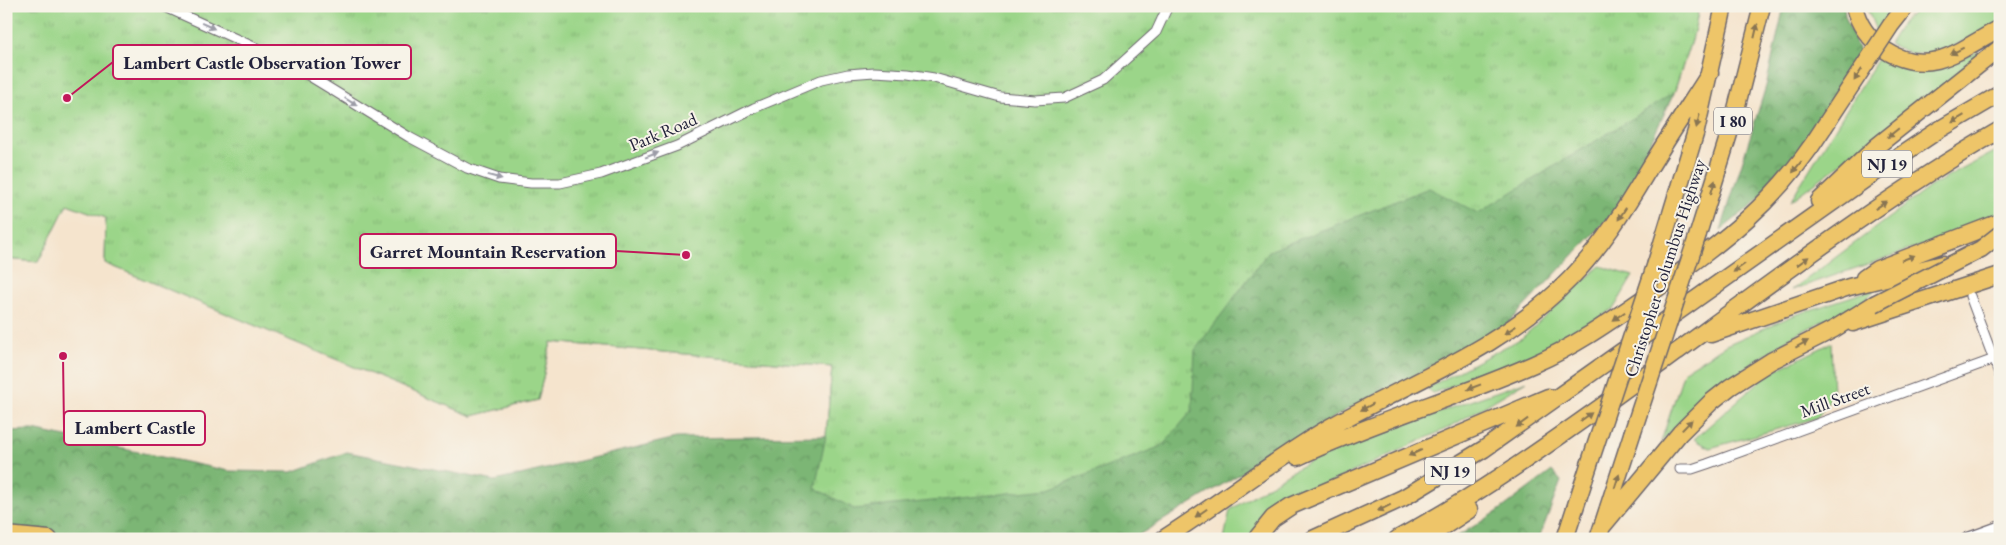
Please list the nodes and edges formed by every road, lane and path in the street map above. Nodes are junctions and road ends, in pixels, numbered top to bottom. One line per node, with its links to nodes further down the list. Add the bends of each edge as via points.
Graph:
1 (163, 6): 2 (street, Park Road, one-way to 2, via 284,61 409,137 467,168 499,179 531,183 560,183 602,174 677,146 812,84 848,74 908,74 1000,97 1064,98 1103,80 1156,32)
2 (1168, 6)
3 (1724, 6): 9 (highway, Christopher Columbus Highway / I 80)
4 (1762, 6): 28 (highway, Christopher Columbus Highway / I 80, one-way to 4, bridge, via 1733,121)
5 (1854, 6): 7 (highway, one-way to 5, via 1947,56 1926,62 1914,61 1894,55 1874,43 1860,24)
6 (1906, 6): 26 (highway, one-way to 26, bridge, via 1783,185 1745,223 1696,262 1594,332 1533,365 1299,456)
7 (2000, 28)
8 (2000, 48): 14 (highway, one-way to 14, via 1877,146)
9 (1710, 73): 26 (highway, one-way to 26, via 1613,227 1586,262 1553,296 1497,339 1328,428); 30 (highway, Christopher Columbus Highway / I 80, one-way to 30, bridge, via 1656,263)
10 (2000, 94): 14 (highway, NJ 19, one-way to 14, via 1902,154)
11 (2000, 130): 20 (highway, NJ 19, one-way to 11, via 1881,205)
12 (2000, 222): 17 (highway, one-way to 12, via 1878,270)
13 (2000, 234): 19 (highway, bridge, via 1981,249)
14 (1778, 240): 23 (highway, NJ 19, one-way to 23)
15 (2000, 245): 17 (highway, via 1936,267)
16 (2000, 275): 19 (highway)
17 (1849, 288): 20 (highway)
18 (1970, 296): 21 (street)
19 (1876, 310): 28 (highway, one-way to 19, via 1680,433 1711,402 1771,361)
20 (1693, 341): 25 (highway, NJ 19, one-way to 20)
21 (1997, 358): 22 (street); 24 (street, Mill Street, via 1692,469)
22 (2000, 376)
23 (1576, 385): 33 (highway, one-way to 33, via 1291,506 1274,518); 34 (highway, NJ 19, one-way to 34, via 1484,449 1428,483)
24 (1680, 469)
25 (1488, 485): 35 (highway, NJ 19); 36 (highway, via 1485,500)
26 (1221, 499): 32 (highway, one-way to 32)
27 (2000, 527): 37 (street)
28 (1600, 533)
29 (6, 534): 31 (highway)
30 (1564, 536)
31 (49, 539)
32 (1163, 539)
33 (1256, 539)
34 (1313, 539)
35 (1397, 539)
36 (1425, 539)
37 (1967, 539)

